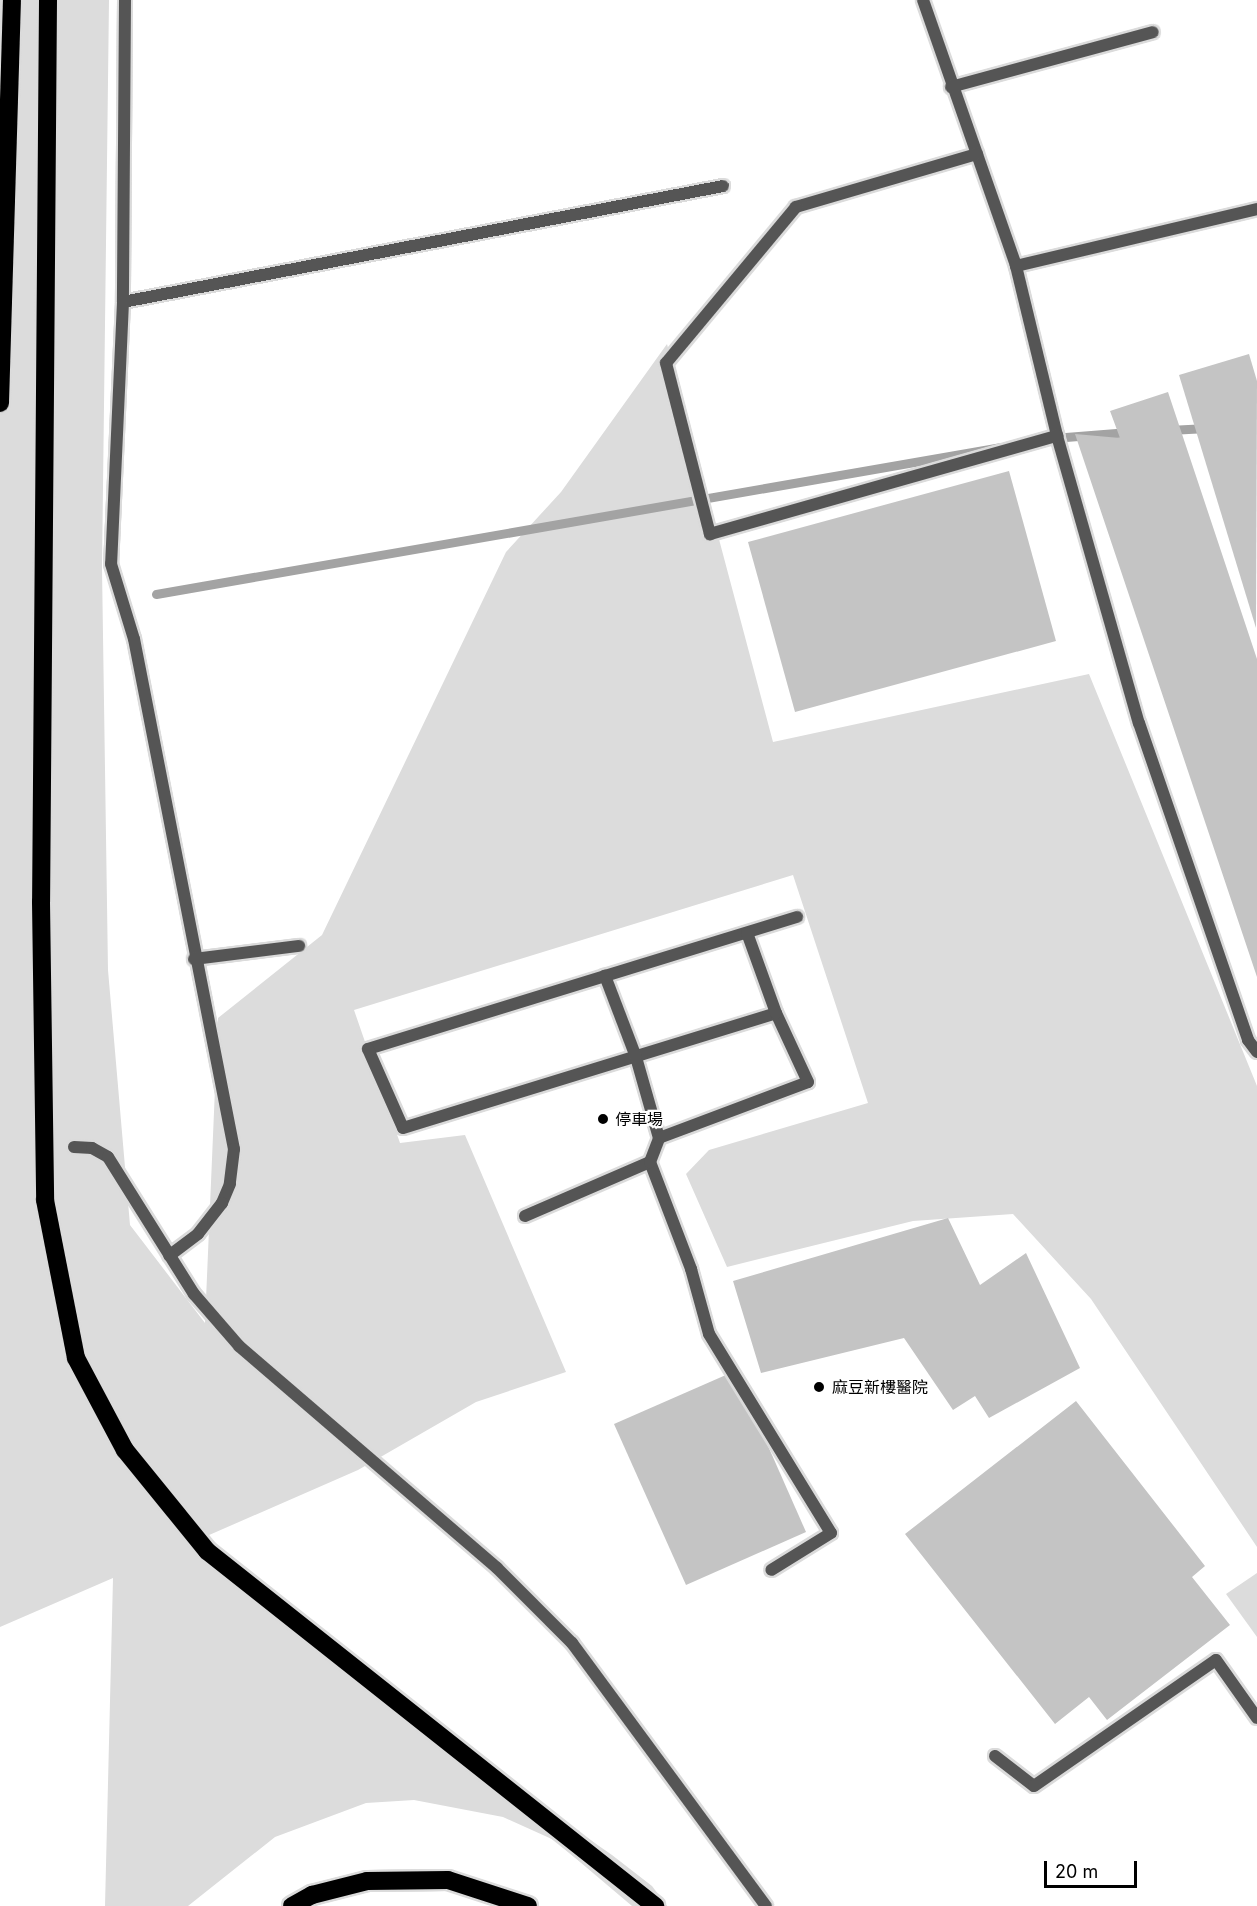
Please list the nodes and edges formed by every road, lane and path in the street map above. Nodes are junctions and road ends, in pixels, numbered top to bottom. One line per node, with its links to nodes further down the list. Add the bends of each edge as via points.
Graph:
1 (12, 0): 12 (highway)
2 (48, 0): 32 (highway, via 41,902 45,1200 76,1358 125,1450 207,1551)
3 (125, 0): 11 (lane)
4 (923, 0): 6 (lane)
5 (1153, 32): 6 (lane)
6 (951, 87): 7 (lane)
7 (978, 154): 10 (lane); 13 (lane, via 796,207 666,363 710,534)
8 (723, 186): 11 (lane)
9 (1257, 209): 10 (lane)
10 (1016, 266): 13 (lane)
11 (123, 302): 17 (lane, via 111,564 134,639)
12 (0, 403)
13 (1057, 436): 20 (lane, via 1139,723 1248,1040)
14 (797, 917): 15 (lane)
15 (747, 933): 18 (lane); 19 (lane)
16 (299, 946): 17 (lane)
17 (194, 959): 26 (lane, via 231,1131 234,1167 212,1220)
18 (605, 976): 21 (lane); 21 (lane, via 368,1049 403,1128)
19 (776, 1013): 21 (lane); 22 (lane, via 808,1082)
20 (1257, 1052)
21 (636, 1057): 22 (lane)
22 (659, 1138): 24 (lane)
23 (74, 1147): 26 (lane, via 92,1148 108,1157)
24 (650, 1162): 25 (lane); 27 (lane, via 691,1269 709,1334 831,1533)
25 (525, 1216)
26 (169, 1256): 33 (lane, via 194,1294 239,1346 497,1568 572,1643)
27 (771, 1570)
28 (1257, 1718): 29 (lane, via 1216,1660 1035,1786)
29 (995, 1756)
30 (292, 1906): 31 (highway, via 312,1895 367,1881 448,1880)
31 (528, 1906)
32 (655, 1906)
33 (766, 1906)

